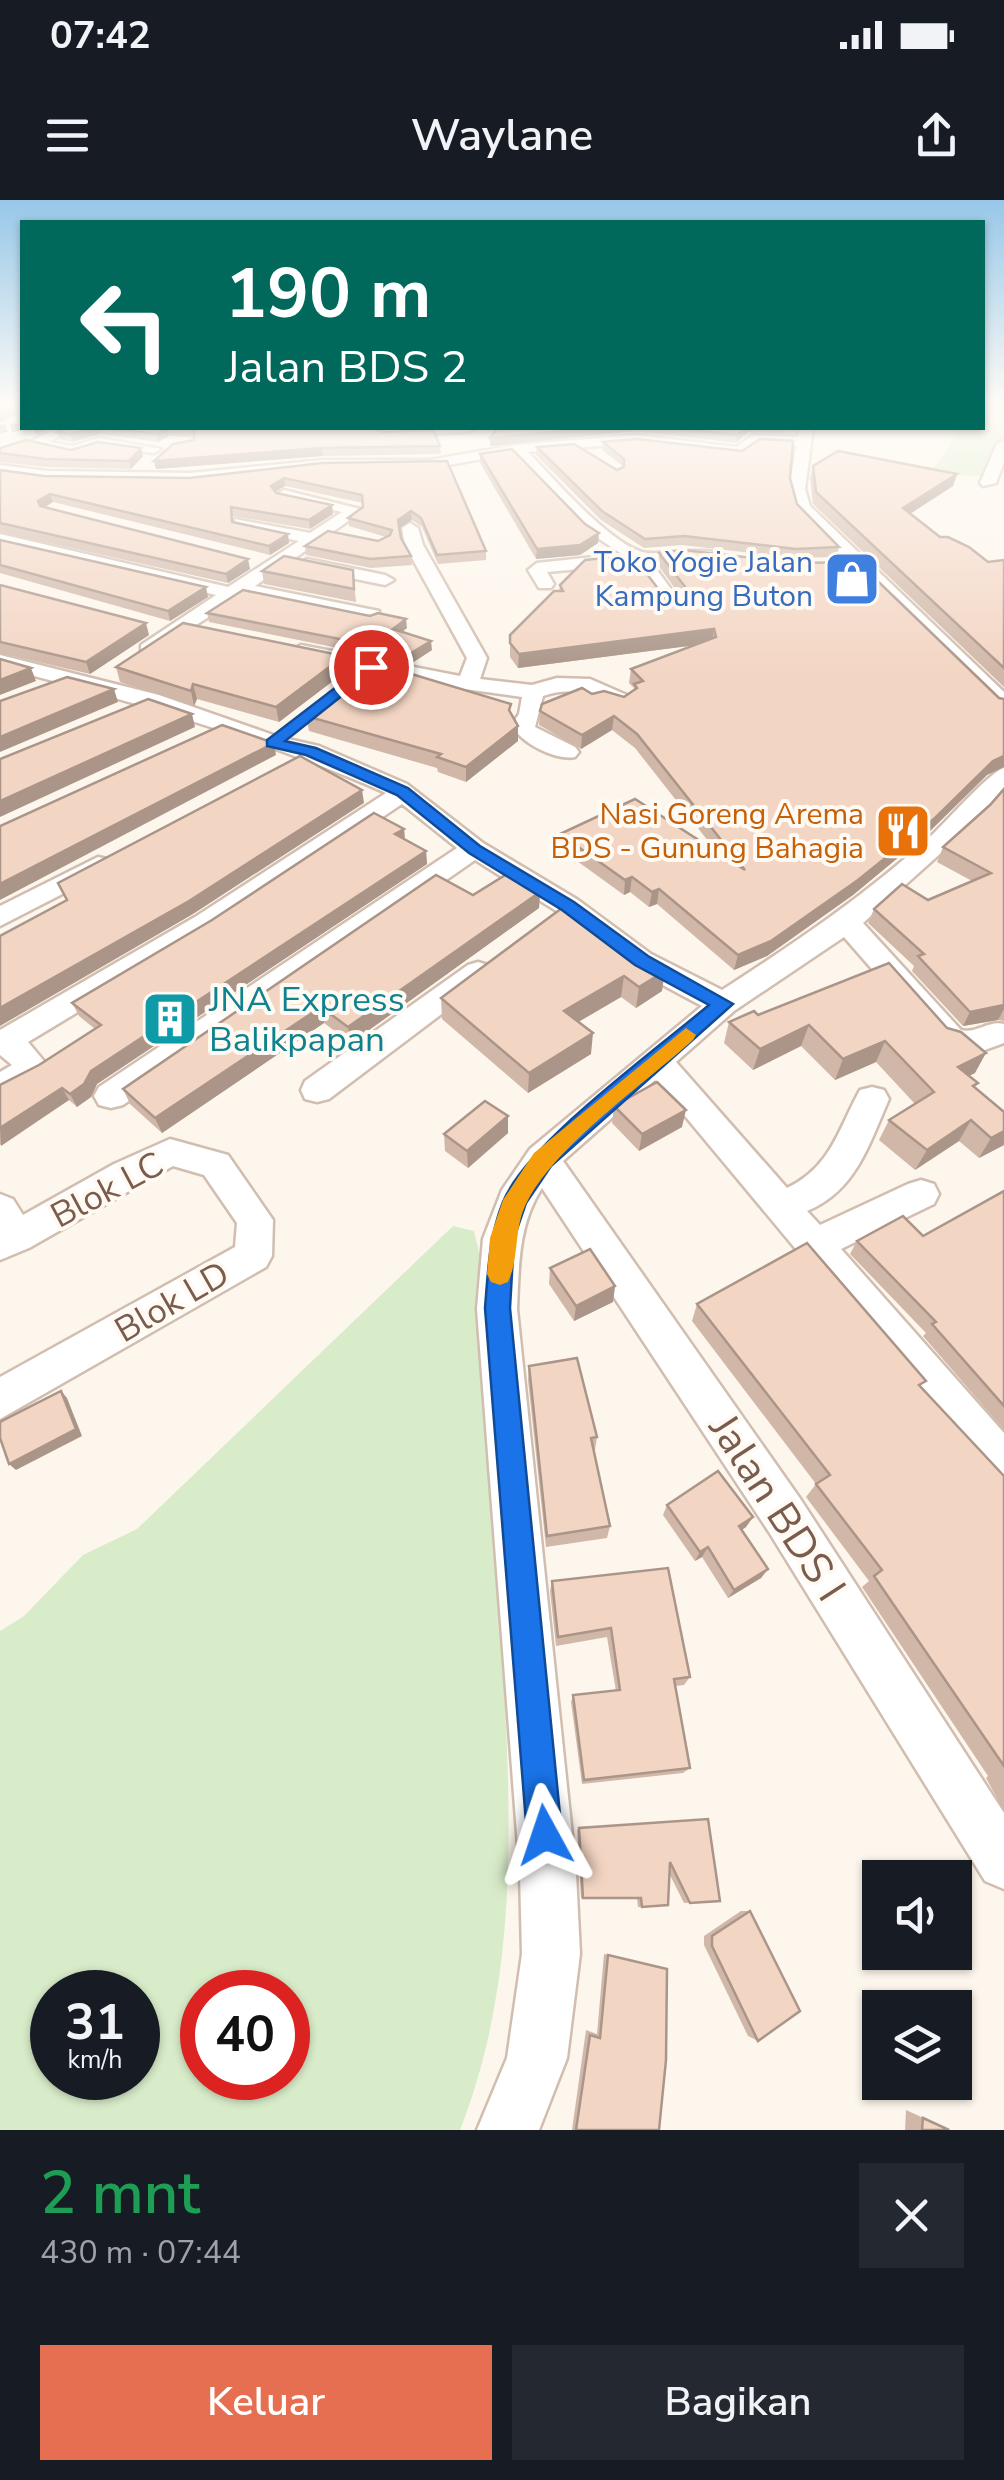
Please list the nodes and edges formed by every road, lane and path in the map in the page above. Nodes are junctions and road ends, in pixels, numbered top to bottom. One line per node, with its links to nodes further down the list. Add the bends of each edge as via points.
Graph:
1 (284, 495): 6 (street, via 356,509)
2 (562, 495): 8 (street)
3 (797, 495): 11 (street)
4 (240, 522): 6 (street)
5 (410, 528): 26 (street, via 478,658)
6 (328, 535): 10 (street)
7 (0, 538): 15 (street)
8 (638, 558): 9 (street); 14 (street, via 543,567 537,570); 16 (street)
9 (725, 558)
10 (272, 562): 13 (street); 15 (street)
11 (862, 565): 12 (street); 32 (street)
12 (835, 566)
13 (385, 580)
14 (545, 584)
15 (238, 591): 17 (street); 19 (street)
16 (678, 612)
17 (372, 615)
18 (140, 624): 19 (street)
19 (178, 629): 20 (street); 24 (street)
20 (220, 634)
21 (277, 646): 23 (street)
22 (0, 661): 25 (street)
23 (371, 667): 26 (street); 27 (street)
24 (110, 675): 25 (street); 30 (street)
25 (69, 678): 28 (street)
26 (468, 682): 29 (street)
27 (343, 688)
28 (34, 692)
29 (533, 692): 31 (street, via 557,684 590,685); 39 (street, via 524,730)
30 (151, 700): 33 (street); 35 (street)
31 (621, 701)
32 (1004, 704)
33 (117, 714)
34 (301, 721): 37 (street)
35 (224, 726): 36 (street); 37 (street)
36 (190, 742)
37 (273, 743): 38 (street)
38 (311, 751): 40 (street); 42 (street)
39 (566, 752)
40 (276, 770)
41 (1004, 775): 47 (street, via 972,812)
42 (402, 792): 43 (street); 51 (street, via 300,863)
43 (474, 849): 45 (street); 56 (street)
44 (121, 852): 46 (street)
45 (568, 906): 48 (street); 50 (street, via 641,961)
46 (0, 917)
47 (847, 922): 50 (street); 52 (street, via 950,1038)
48 (537, 929)
49 (505, 952): 55 (street)
50 (723, 1004): 53 (street)
51 (4, 1042): 54 (street, via 33,1067)
52 (1002, 1046)
53 (656, 1060): 58 (street); 61 (street)
54 (0, 1087)
55 (317, 1090)
56 (112, 1096)
57 (872, 1098): 61 (street, via 836,1176 817,1193)
58 (542, 1160): 66 (street, Jalan BDS I, via 785,1516); 67 (street, via 515,1200 502,1238 498,1308 551,1954 537,2058)
59 (216, 1165): 62 (street, Blok LC, via 170,1152); 64 (street, Blok LD, via 255,1220 253,1256)
60 (920, 1194): 63 (street)
61 (783, 1206): 63 (street)
62 (5, 1230)
63 (816, 1244): 65 (street)
64 (0, 1399)
65 (1004, 1466)
66 (1004, 1862)
67 (508, 2130)

